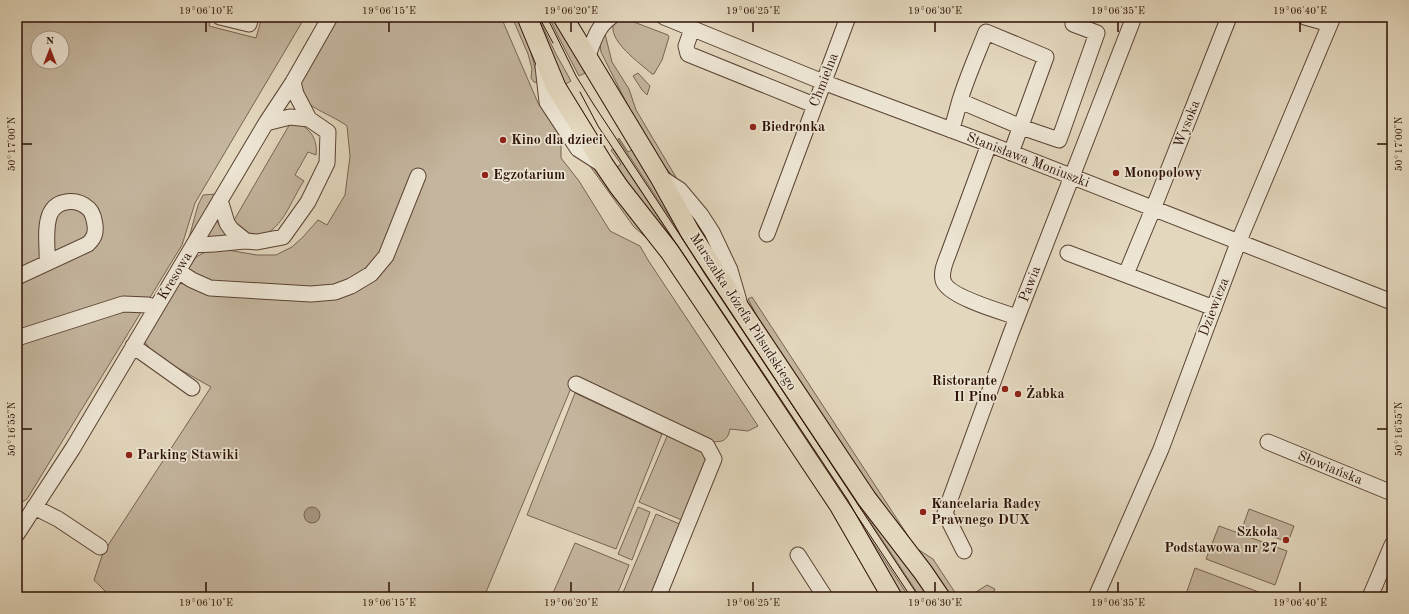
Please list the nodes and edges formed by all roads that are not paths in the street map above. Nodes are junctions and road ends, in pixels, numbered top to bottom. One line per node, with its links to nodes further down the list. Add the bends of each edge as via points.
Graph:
1 (220, 17): 2 (street, via 249,24)
2 (251, 17)
3 (330, 17): 17 (street, Kresowa)
4 (527, 17): 58 (main road, Marszałka Józefa Piłsudskiego, via 556,87 604,165 670,252 711,313 839,505)
5 (563, 17): 16 (main road, Marszałka Józefa Piłsudskiego)
6 (573, 17): 16 (street)
7 (611, 17): 16 (street, via 602,24)
8 (664, 17): 15 (street, Stanisława Moniuszki)
9 (848, 17): 18 (street, Chmielna)
10 (1134, 17): 28 (street, Pawia)
11 (1229, 17): 30 (street, Wysoka)
12 (1305, 17): 13 (street)
13 (1332, 21): 33 (street, Dziewicza)
14 (1073, 24): 23 (street, via 1097,33 1059,140)
15 (692, 28): 18 (street, Stanisława Moniuszki); 20 (street, via 686,46 688,54)
16 (587, 58): 59 (main road, Marszałka Józefa Piłsudskiego, via 690,232 866,499)
17 (293, 82): 21 (street, via 296,94); 22 (street, Kresowa)
18 (823, 82): 20 (street, Chmielna); 24 (street, Stanisława Moniuszki)
19 (960, 101): 23 (street); 23 (street, via 986,32 1010,41 1046,57); 24 (street)
20 (814, 105): 31 (street, Chmielna)
21 (309, 119): 22 (street, via 290,117); 32 (street, via 328,132 327,163 308,202 283,237 258,242)
22 (266, 123): 29 (street, Kresowa)
23 (1021, 127): 26 (street)
24 (951, 130): 25 (street, Stanisława Moniuszki)
25 (989, 144): 26 (street, Stanisława Moniuszki); 43 (street, via 942,272 943,281 961,297)
26 (1012, 153): 28 (street, Stanisława Moniuszki)
27 (418, 176): 37 (street, via 386,256 371,274 351,286 335,292 311,294 210,288)
28 (1071, 177): 30 (street, Stanisława Moniuszki); 43 (street, Pawia)
29 (220, 200): 32 (street, via 226,223); 34 (street, Kresowa)
30 (1153, 209): 33 (street, Stanisława Moniuszki); 38 (street, Wysoka)
31 (767, 234)
32 (246, 241): 34 (street, via 206,246)
33 (1238, 242): 40 (street, Stanisława Moniuszki); 42 (street, Dziewicza)
34 (194, 244): 37 (street, Kresowa)
35 (1068, 253): 38 (street)
36 (48, 263): 39 (street)
37 (178, 271): 41 (street, Kresowa)
38 (1126, 274): 42 (street)
39 (17, 277)
40 (1392, 302)
41 (155, 308): 44 (street, via 148,305 123,304); 45 (street, Kresowa)
42 (1214, 308): 60 (street, Dziewicza, via 1161,449)
43 (1017, 317): 54 (street, Pawia, via 945,513)
44 (17, 338)
45 (133, 346): 47 (street); 50 (street, Kresowa)
46 (576, 384): 56 (street, via 707,446 714,459)
47 (192, 388)
48 (1268, 442): 49 (street, Słowiańska)
49 (1392, 493)
50 (34, 507): 51 (street, Kresowa); 53 (street, via 58,519)
51 (18, 529)
52 (1392, 545): 61 (street)
53 (100, 547)
54 (964, 552)
55 (798, 555): 57 (street)
56 (658, 597)
57 (825, 597)
58 (892, 597)
59 (940, 597)
60 (1096, 597)
61 (1370, 597)

